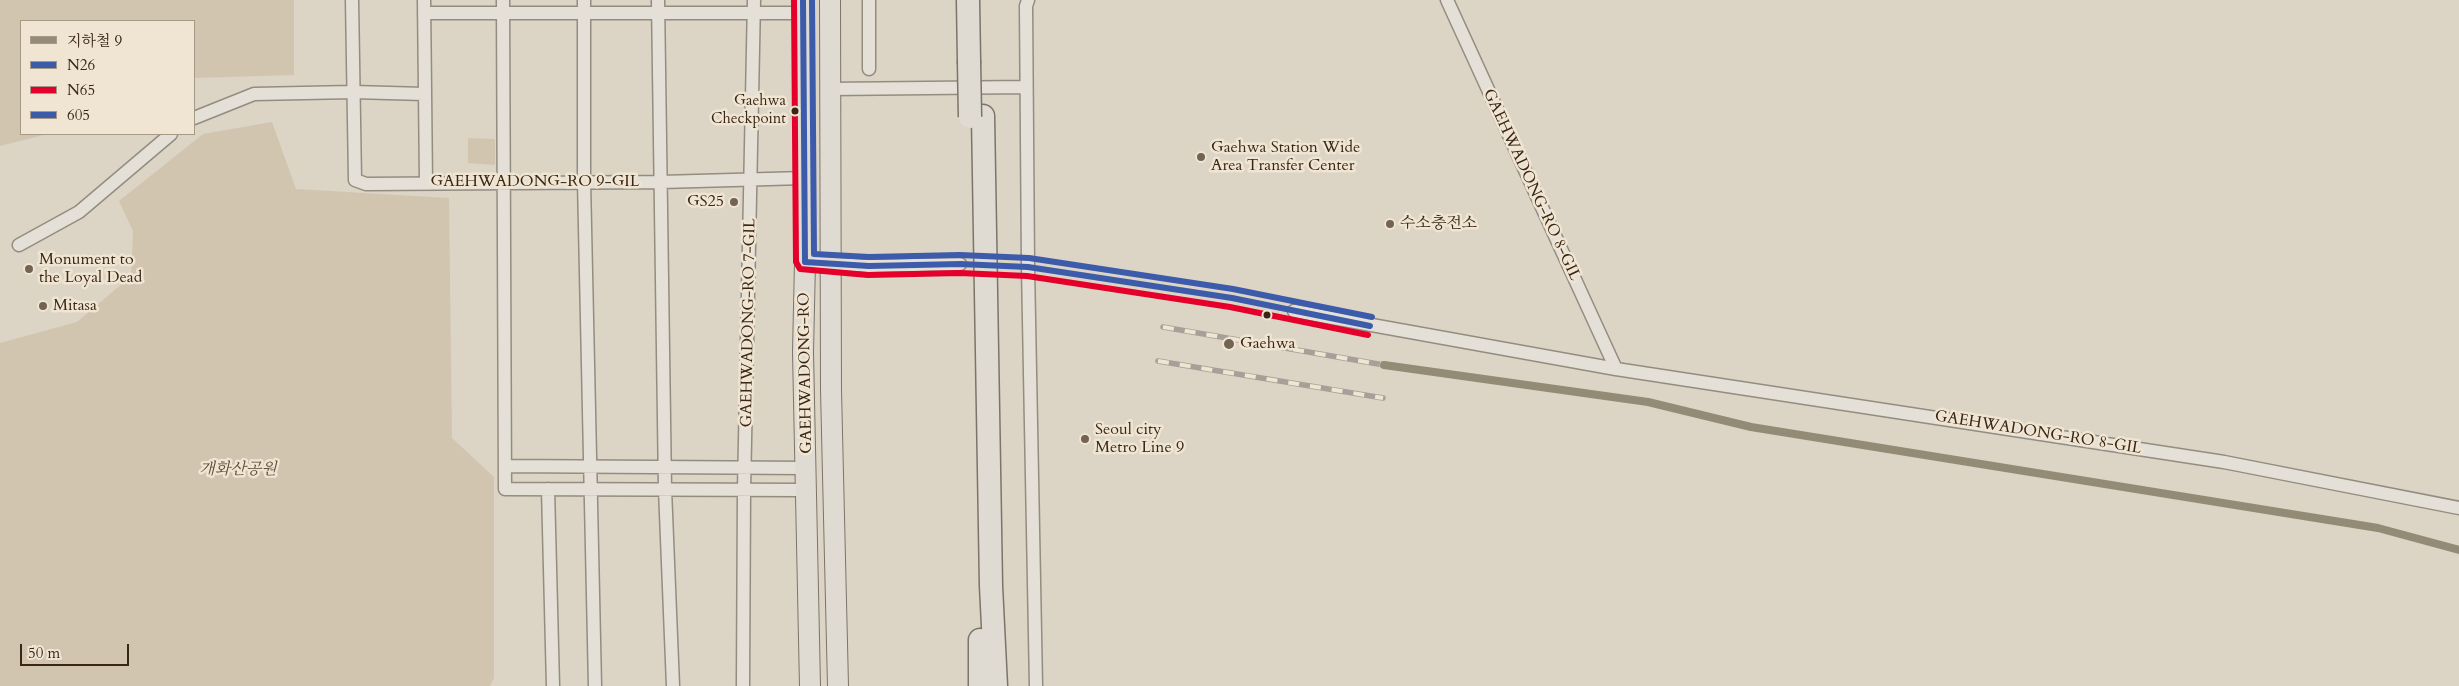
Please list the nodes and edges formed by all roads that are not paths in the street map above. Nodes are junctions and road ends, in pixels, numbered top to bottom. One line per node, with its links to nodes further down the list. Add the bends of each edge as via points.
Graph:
1 (352, 0): 18 (street)
2 (830, 0): 17 (main road, GAEHWADONG-RO)
3 (869, 0): 15 (street)
4 (968, 0): 14 (highway)
5 (980, 0): 14 (highway)
6 (1028, 0): 16 (street)
7 (1447, 0): 35 (street, GAEHWADONG-RO 8-GIL)
8 (424, 6): 9 (street); 19 (street)
9 (503, 6): 10 (street); 25 (street)
10 (584, 6): 11 (street); 24 (street)
11 (658, 6): 12 (street); 26 (street)
12 (754, 6): 13 (street); 23 (street, GAEHWADONG-RO 7-GIL)
13 (803, 6): 22 (main road, GAEHWADONG-RO)
14 (975, 61): 33 (highway, bridge)
15 (869, 70)
16 (1026, 87): 17 (street); 56 (street)
17 (829, 90): 30 (main road, GAEHWADONG-RO)
18 (353, 92): 19 (street); 20 (street, via 254,94); 27 (street, GAEHWADONG-RO 9-GIL, via 355,180 366,184)
19 (424, 94): 27 (street)
20 (195, 118)
21 (170, 135): 28 (street, via 79,212)
22 (804, 178): 23 (street, GAEHWADONG-RO 9-GIL); 29 (main road, GAEHWADONG-RO)
23 (752, 179): 26 (street, GAEHWADONG-RO 9-GIL); 40 (street, GAEHWADONG-RO 7-GIL)
24 (584, 181): 25 (street, GAEHWADONG-RO 9-GIL); 26 (street, GAEHWADONG-RO 9-GIL); 38 (street)
25 (505, 182): 27 (street, GAEHWADONG-RO 9-GIL); 37 (street)
26 (661, 182): 39 (street)
27 (426, 183)
28 (18, 245)
29 (805, 262): 30 (street); 34 (main road, GAEHWADONG-RO)
30 (830, 263): 31 (street, via 869,266); 36 (main road, GAEHWADONG-RO)
31 (960, 264)
32 (1294, 311): 35 (street, GAEHWADONG-RO 8-GIL)
33 (980, 322): 54 (highway); 55 (highway)
34 (804, 352): 36 (main road, via 807,348 814,349 819,382); 41 (main road, GAEHWADONG-RO)
35 (1616, 369): 47 (street, GAEHWADONG-RO 8-GIL, via 2224,462)
36 (831, 390): 53 (main road, GAEHWADONG-RO)
37 (505, 466): 38 (street); 42 (street, via 505,489)
38 (591, 467): 39 (street); 43 (street)
39 (665, 467): 40 (street); 44 (street)
40 (745, 468): 41 (street); 45 (street, GAEHWADONG-RO 7-GIL)
41 (807, 468): 46 (main road, GAEHWADONG-RO)
42 (548, 489): 43 (street); 49 (street)
43 (592, 489): 44 (street); 50 (street)
44 (665, 489): 45 (street); 51 (street)
45 (744, 490): 46 (street); 52 (street, GAEHWADONG-RO 7-GIL)
46 (807, 490): 48 (main road, GAEHWADONG-RO)
47 (2459, 508)
48 (809, 682)
49 (554, 686)
50 (595, 686)
51 (673, 686)
52 (743, 686)
53 (838, 686)
54 (980, 686)
55 (996, 686)
56 (1036, 686)

